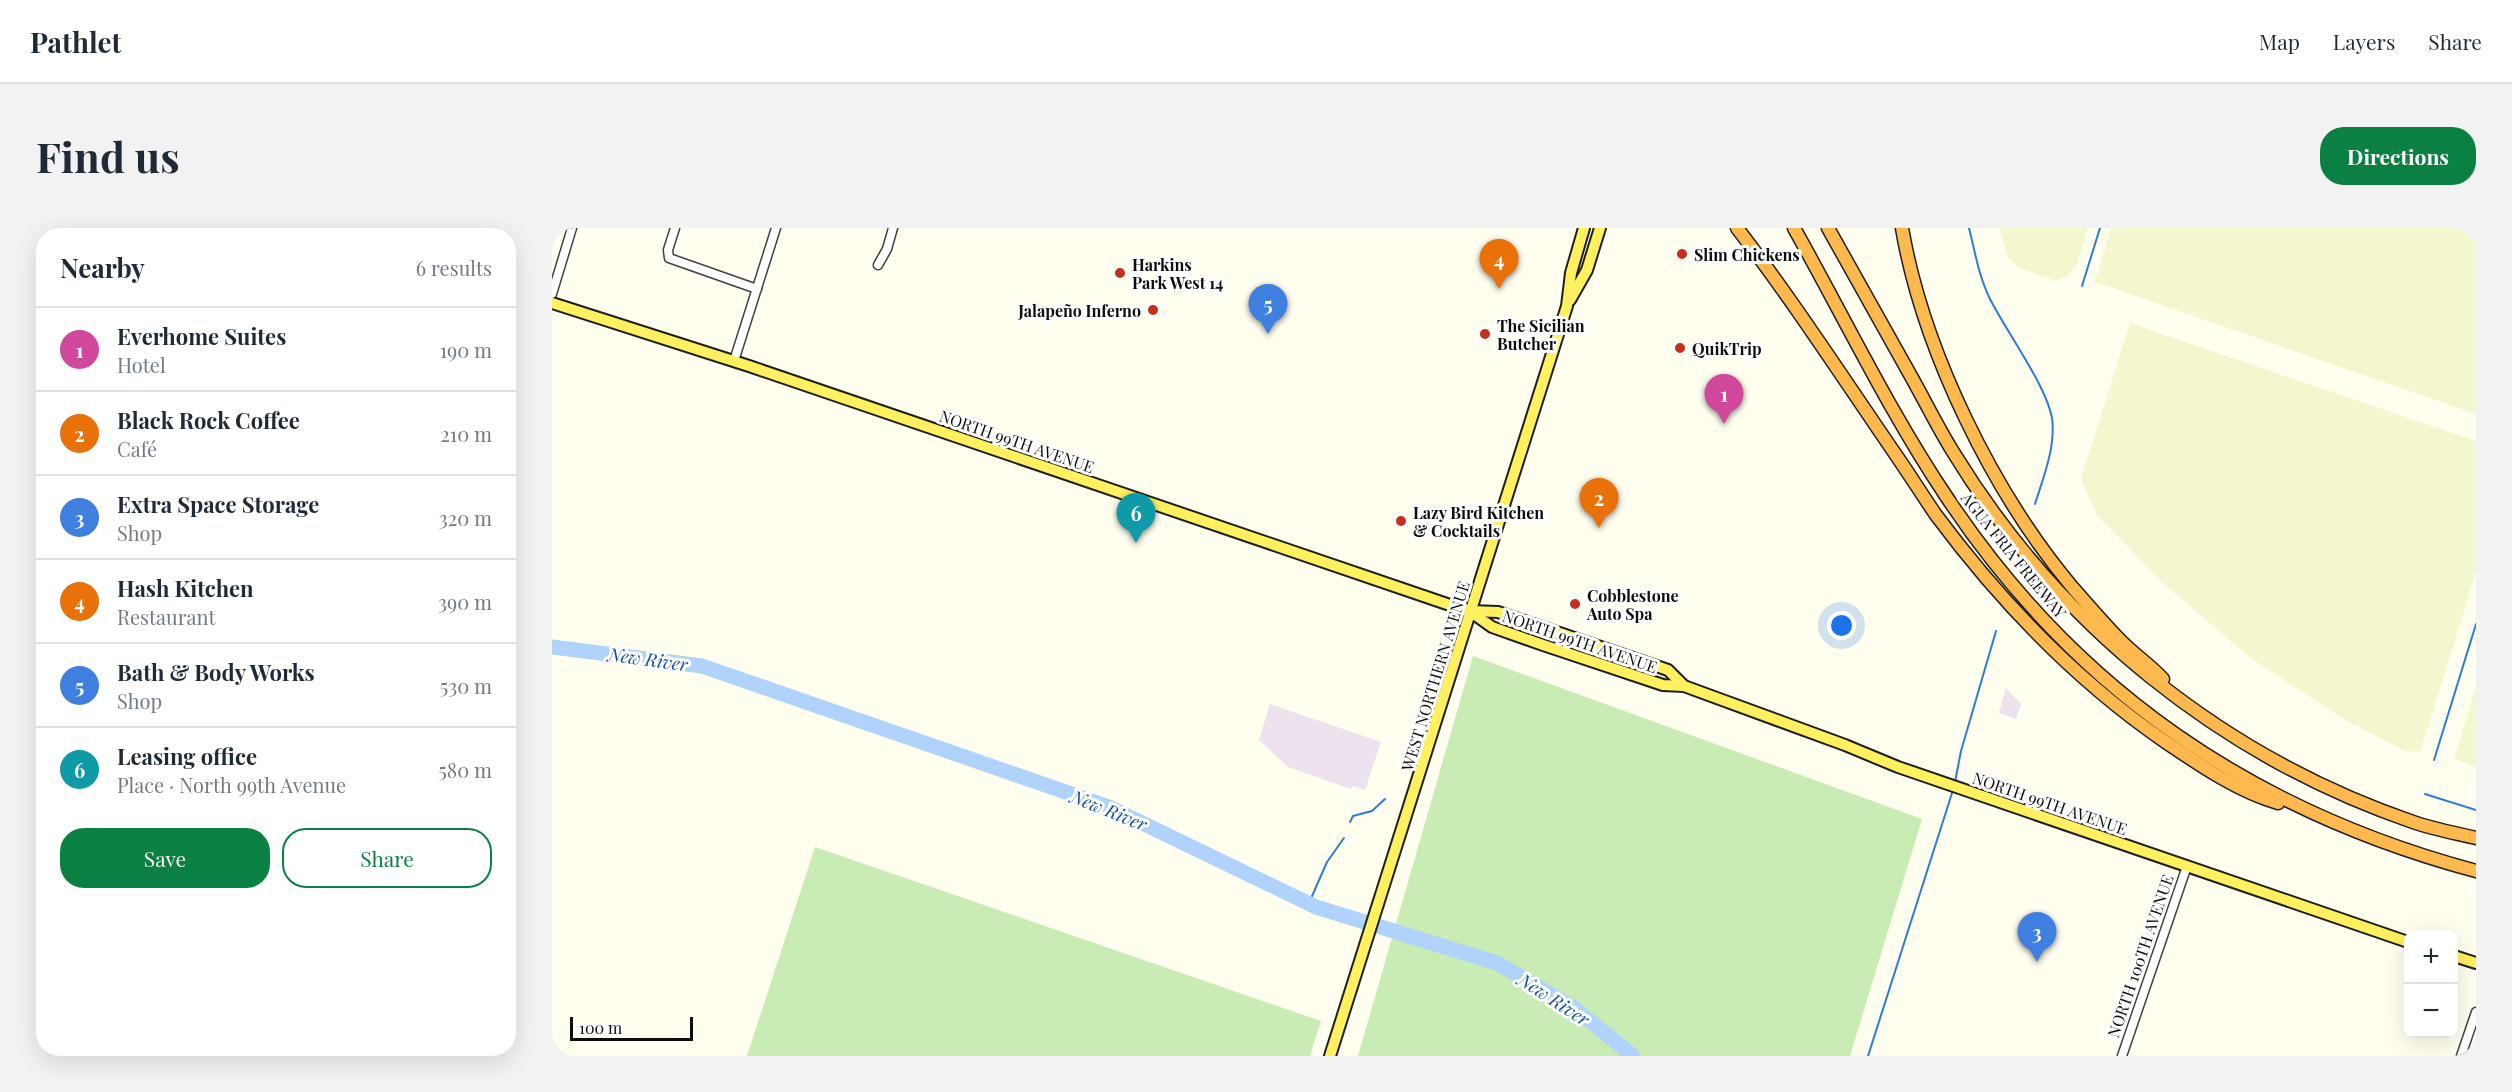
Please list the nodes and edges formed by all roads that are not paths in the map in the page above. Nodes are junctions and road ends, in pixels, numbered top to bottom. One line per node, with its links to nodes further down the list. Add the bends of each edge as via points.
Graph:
1 (572, 228): 13 (street)
2 (675, 228): 12 (street, via 669,258)
3 (776, 228): 12 (street)
4 (893, 228): 11 (street)
5 (1584, 228): 15 (main road, WEST NORTHERN AVENUE, via 1571,273)
6 (1600, 228): 15 (main road, WEST NORTHERN AVENUE, via 1587,270)
7 (1737, 228): 20 (highway, via 1935,513 1976,566 2033,628 2107,696 2187,756 2263,799)
8 (1794, 228): 20 (highway, AGUA FRIA FREEWAY, via 1945,496 2024,598 2096,672 2175,736 2227,770)
9 (1828, 228): 19 (highway, AGUA FRIA FREEWAY, via 1954,454 2010,533 2037,569 2116,649)
10 (1902, 228): 19 (highway, via 1920,305 1940,360 2005,492 2066,579 2156,672)
11 (878, 265)
12 (757, 289): 16 (street)
13 (552, 294)
14 (552, 303): 16 (main road, NORTH 99TH AVENUE)
15 (1567, 306): 17 (main road, WEST NORTHERN AVENUE)
16 (734, 361): 17 (main road, NORTH 99TH AVENUE)
17 (1471, 611): 18 (main road, NORTH 99TH AVENUE, via 1492,627 1533,642 1663,685); 18 (main road, NORTH 99TH AVENUE, via 1498,612 1668,670); 28 (main road, WEST NORTHERN AVENUE)
18 (1684, 686): 22 (main road, NORTH 99TH AVENUE, via 1935,780)
19 (2173, 695): 21 (highway, AGUA FRIA FREEWAY, via 2237,739 2309,779 2414,823)
20 (2306, 811): 23 (highway, AGUA FRIA FREEWAY, via 2411,853)
21 (2476, 838)
22 (2187, 866): 24 (main road, NORTH 99TH AVENUE); 29 (street, NORTH 100TH AVENUE)
23 (2476, 871)
24 (2404, 940)
25 (2458, 957): 26 (main road)
26 (2476, 963)
27 (2476, 1012): 30 (street)
28 (1330, 1056)
29 (2122, 1056)
30 (2461, 1056)

